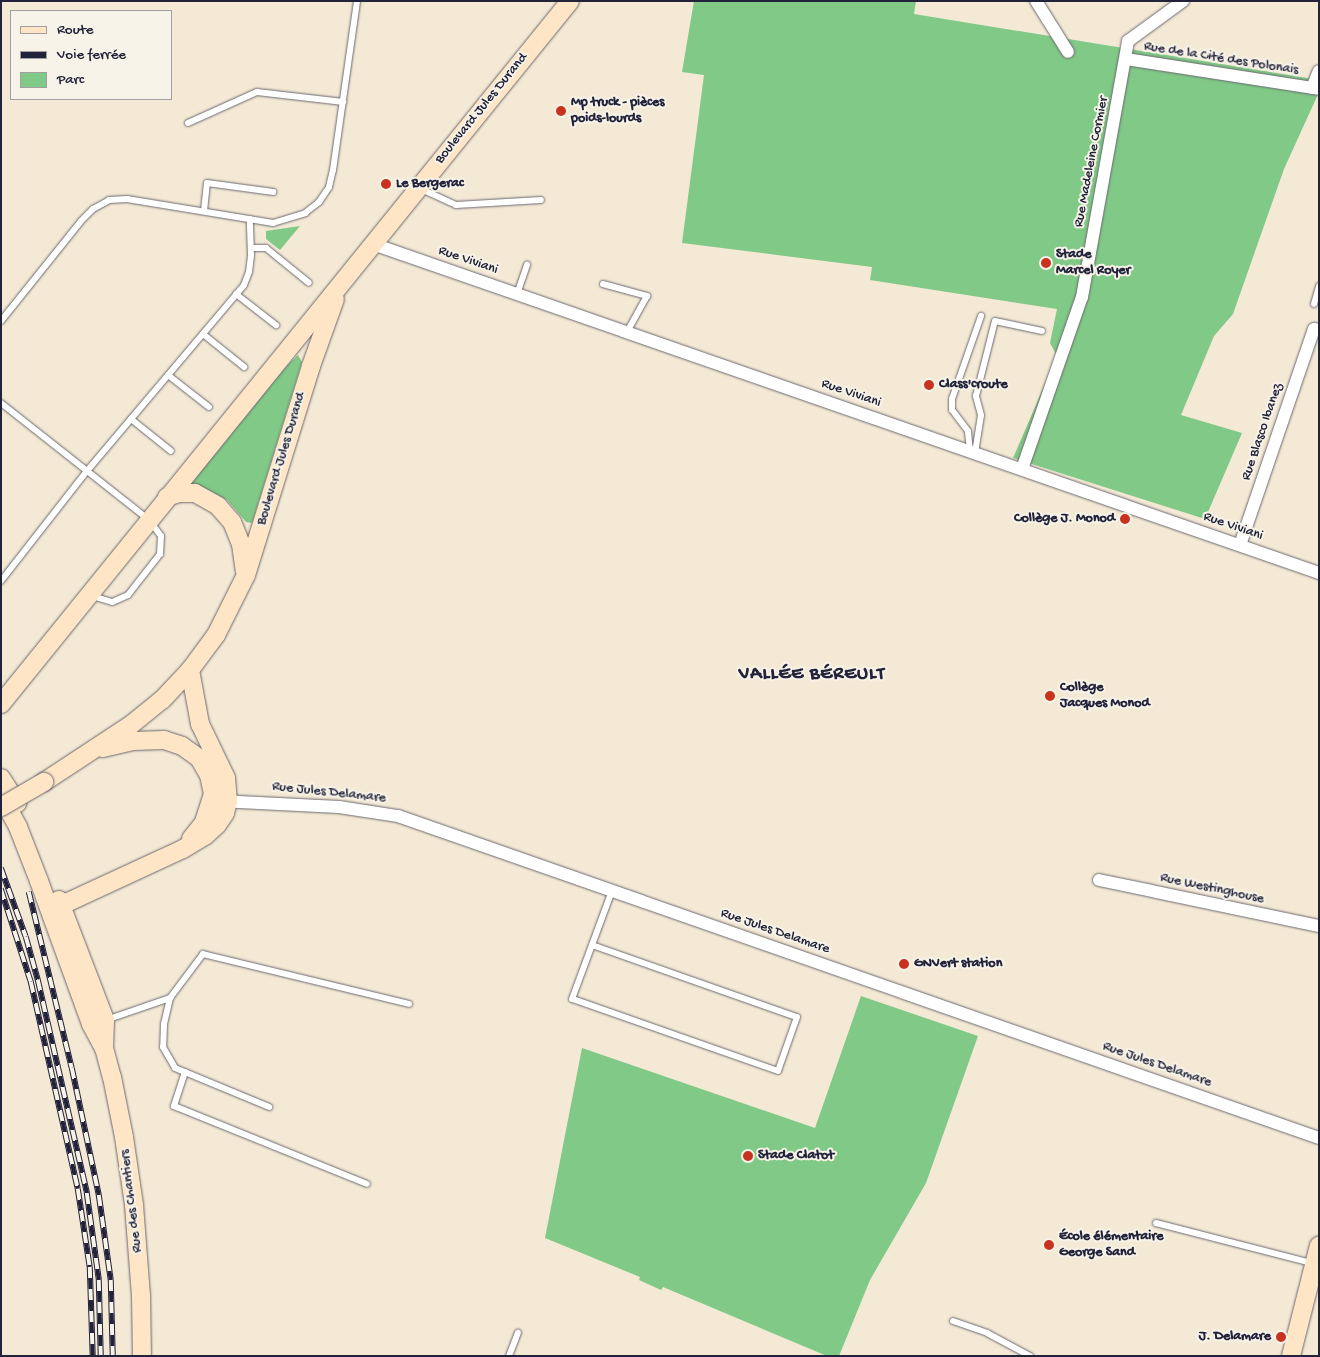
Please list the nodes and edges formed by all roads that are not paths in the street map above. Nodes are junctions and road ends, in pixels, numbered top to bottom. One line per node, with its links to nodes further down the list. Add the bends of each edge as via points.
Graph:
1 (358, 1): 9 (lane)
2 (570, 1): 11 (street, Boulevard Jules Durand)
3 (1036, 1): 5 (street)
4 (1183, 1): 6 (street, Rue Madeleine Cormier, via 1128,41)
5 (1068, 52)
6 (1126, 59): 8 (street, Rue de la Cité des Polonais); 40 (street, Rue Madeleine Cormier, via 1082,297)
7 (1319, 71): 8 (street, Rue de la Cité des Polonais)
8 (1316, 89)
9 (343, 102): 10 (lane, via 257,92); 15 (lane, via 329,187 319,202 304,213 273,223)
10 (188, 123)
11 (418, 188): 13 (lane, via 456,205); 16 (street, Boulevard Jules Durand)
12 (274, 192): 14 (lane, via 207,183)
13 (541, 200)
14 (204, 211): 15 (lane); 27 (lane, via 127,199 109,200 93,209)
15 (250, 219): 17 (lane)
16 (372, 244): 22 (street, Boulevard Jules Durand); 24 (street, Rue Viviani)
17 (251, 248): 19 (lane, via 266,248); 23 (lane, via 249,272)
18 (527, 265): 24 (lane)
19 (309, 284)
20 (604, 284): 31 (lane, via 647,296)
21 (1319, 286): 25 (lane)
22 (340, 287): 42 (street, Boulevard Jules Durand); 46 (street, Boulevard Jules Durand, via 311,366)
23 (236, 294): 28 (lane); 32 (lane)
24 (518, 294): 31 (street, Rue Viviani)
25 (1314, 304)
26 (981, 316): 39 (lane, via 952,399 952,410 968,431)
27 (1, 321)
28 (276, 326)
29 (1042, 330): 39 (lane, via 995,321 976,396 981,415)
30 (1317, 330): 44 (street, Rue Blasco Ibanez)
31 (627, 332): 39 (street, Rue Viviani)
32 (203, 334): 33 (lane); 34 (lane)
33 (244, 367)
34 (168, 375): 36 (lane); 37 (lane)
35 (1, 403): 41 (lane)
36 (209, 407)
37 (131, 419): 38 (lane); 41 (lane)
38 (171, 451)
39 (972, 452): 40 (street, Rue Viviani)
40 (1022, 469): 44 (street, Rue Viviani)
41 (87, 471): 43 (lane); 47 (lane)
42 (167, 497): 43 (street, Boulevard Jules Durand); 46 (street, Boulevard Jules Durand, via 195,493 218,506 232,522 241,544)
43 (149, 520): 48 (street, Boulevard Jules Durand); 48 (lane, via 161,536 160,554 128,595 112,602)
44 (1240, 545): 45 (street, Rue Viviani)
45 (1319, 572)
46 (246, 575): 49 (street, Boulevard Jules Durand, via 216,635)
47 (1, 582)
48 (88, 595): 50 (street, Boulevard Jules Durand)
49 (190, 670): 51 (street, Boulevard Jules Durand, via 162,700); 54 (street, via 200,724 226,778)
50 (1, 704)
51 (90, 751): 54 (street, Boulevard Jules Durand, via 133,741 164,740 182,746 198,758 209,775 213,794); 55 (street, Boulevard Jules Durand, bridge)
52 (1, 778): 58 (street, Rue des Chantiers, via 27,823)
53 (1, 796): 58 (street, Rue des Chantiers)
54 (220, 801): 57 (street, Rue Jules Delamare, via 340,807 398,816); 58 (street, via 225,813 205,836)
55 (1, 808)
56 (1099, 880): 59 (street, Rue Westinghouse)
57 (612, 890): 60 (lane); 66 (street, Rue Jules Delamare)
58 (56, 908): 63 (street, Rue des Chantiers)
59 (1319, 926)
60 (592, 945): 60 (lane, via 572,998 778,1071 797,1017)
61 (170, 998): 62 (lane, via 203,954); 63 (lane); 64 (lane, via 163,1046 175,1068)
62 (409, 1004)
63 (98, 1022): 73 (street, Rue des Chantiers, via 122,1127 134,1205 141,1287)
64 (185, 1072): 65 (lane); 67 (lane, via 174,1106)
65 (269, 1108)
66 (1319, 1138)
67 (366, 1184)
68 (1156, 1223): 70 (lane)
69 (1319, 1245): 70 (street)
70 (1314, 1264): 76 (street)
71 (953, 1321): 75 (lane, via 987,1333)
72 (518, 1334): 74 (lane)
73 (142, 1356)
74 (509, 1356)
75 (1030, 1356)
76 (1291, 1356)

